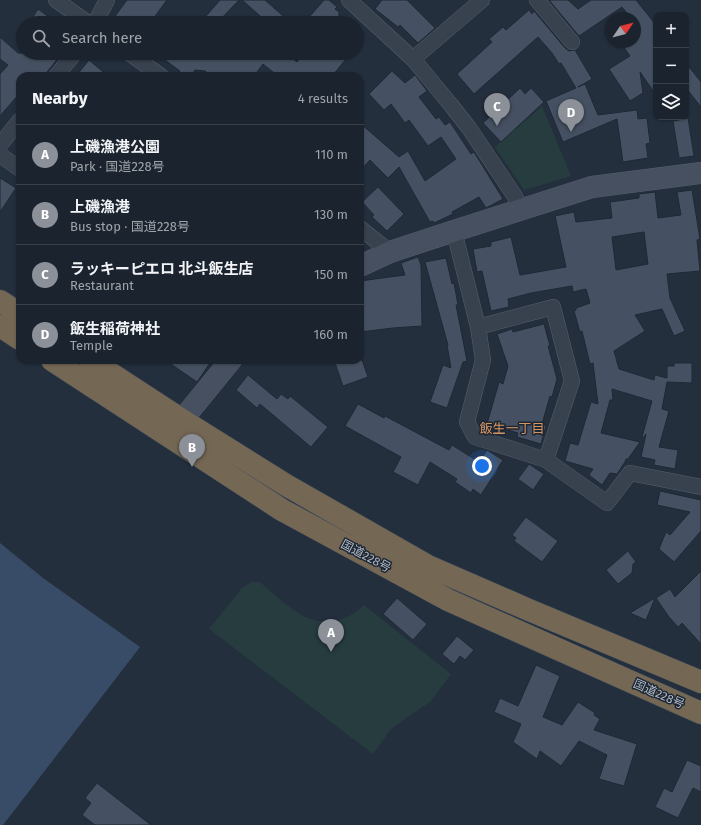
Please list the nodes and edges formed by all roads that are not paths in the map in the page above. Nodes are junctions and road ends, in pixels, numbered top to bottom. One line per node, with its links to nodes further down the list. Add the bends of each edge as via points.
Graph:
1 (56, 0): 6 (street)
2 (107, 0): 7 (street)
3 (349, 0): 9 (street)
4 (482, 0): 9 (street)
5 (537, 0): 8 (street)
6 (78, 16)
7 (99, 16)
8 (572, 42)
9 (413, 59): 19 (street, via 468,128)
10 (69, 60): 12 (street)
11 (139, 60): 13 (street)
12 (59, 72)
13 (155, 72)
14 (16, 125): 15 (street)
15 (0, 145)
16 (0, 155): 17 (street)
17 (16, 166)
18 (701, 173): 19 (street, via 592,187)
19 (521, 208): 21 (street)
20 (364, 231): 22 (street)
21 (454, 231): 22 (street); 27 (street)
22 (390, 252): 23 (street)
23 (364, 264)
24 (0, 301): 25 (highway)
25 (16, 311)
26 (0, 326): 28 (highway)
27 (478, 328): 33 (street, via 483,360 467,422 475,437); 33 (street, via 553,307 572,381)
28 (16, 336)
29 (59, 364): 32 (highway, 国道228号)
30 (95, 364): 32 (highway, 国道228号)
31 (228, 364): 32 (street)
32 (177, 429): 35 (highway, 国道228号, via 286,485 428,566); 36 (highway, 国道228号, via 282,510 448,600)
33 (546, 460): 34 (street, via 607,504 630,473)
34 (701, 487)
35 (701, 682)
36 (701, 713)

